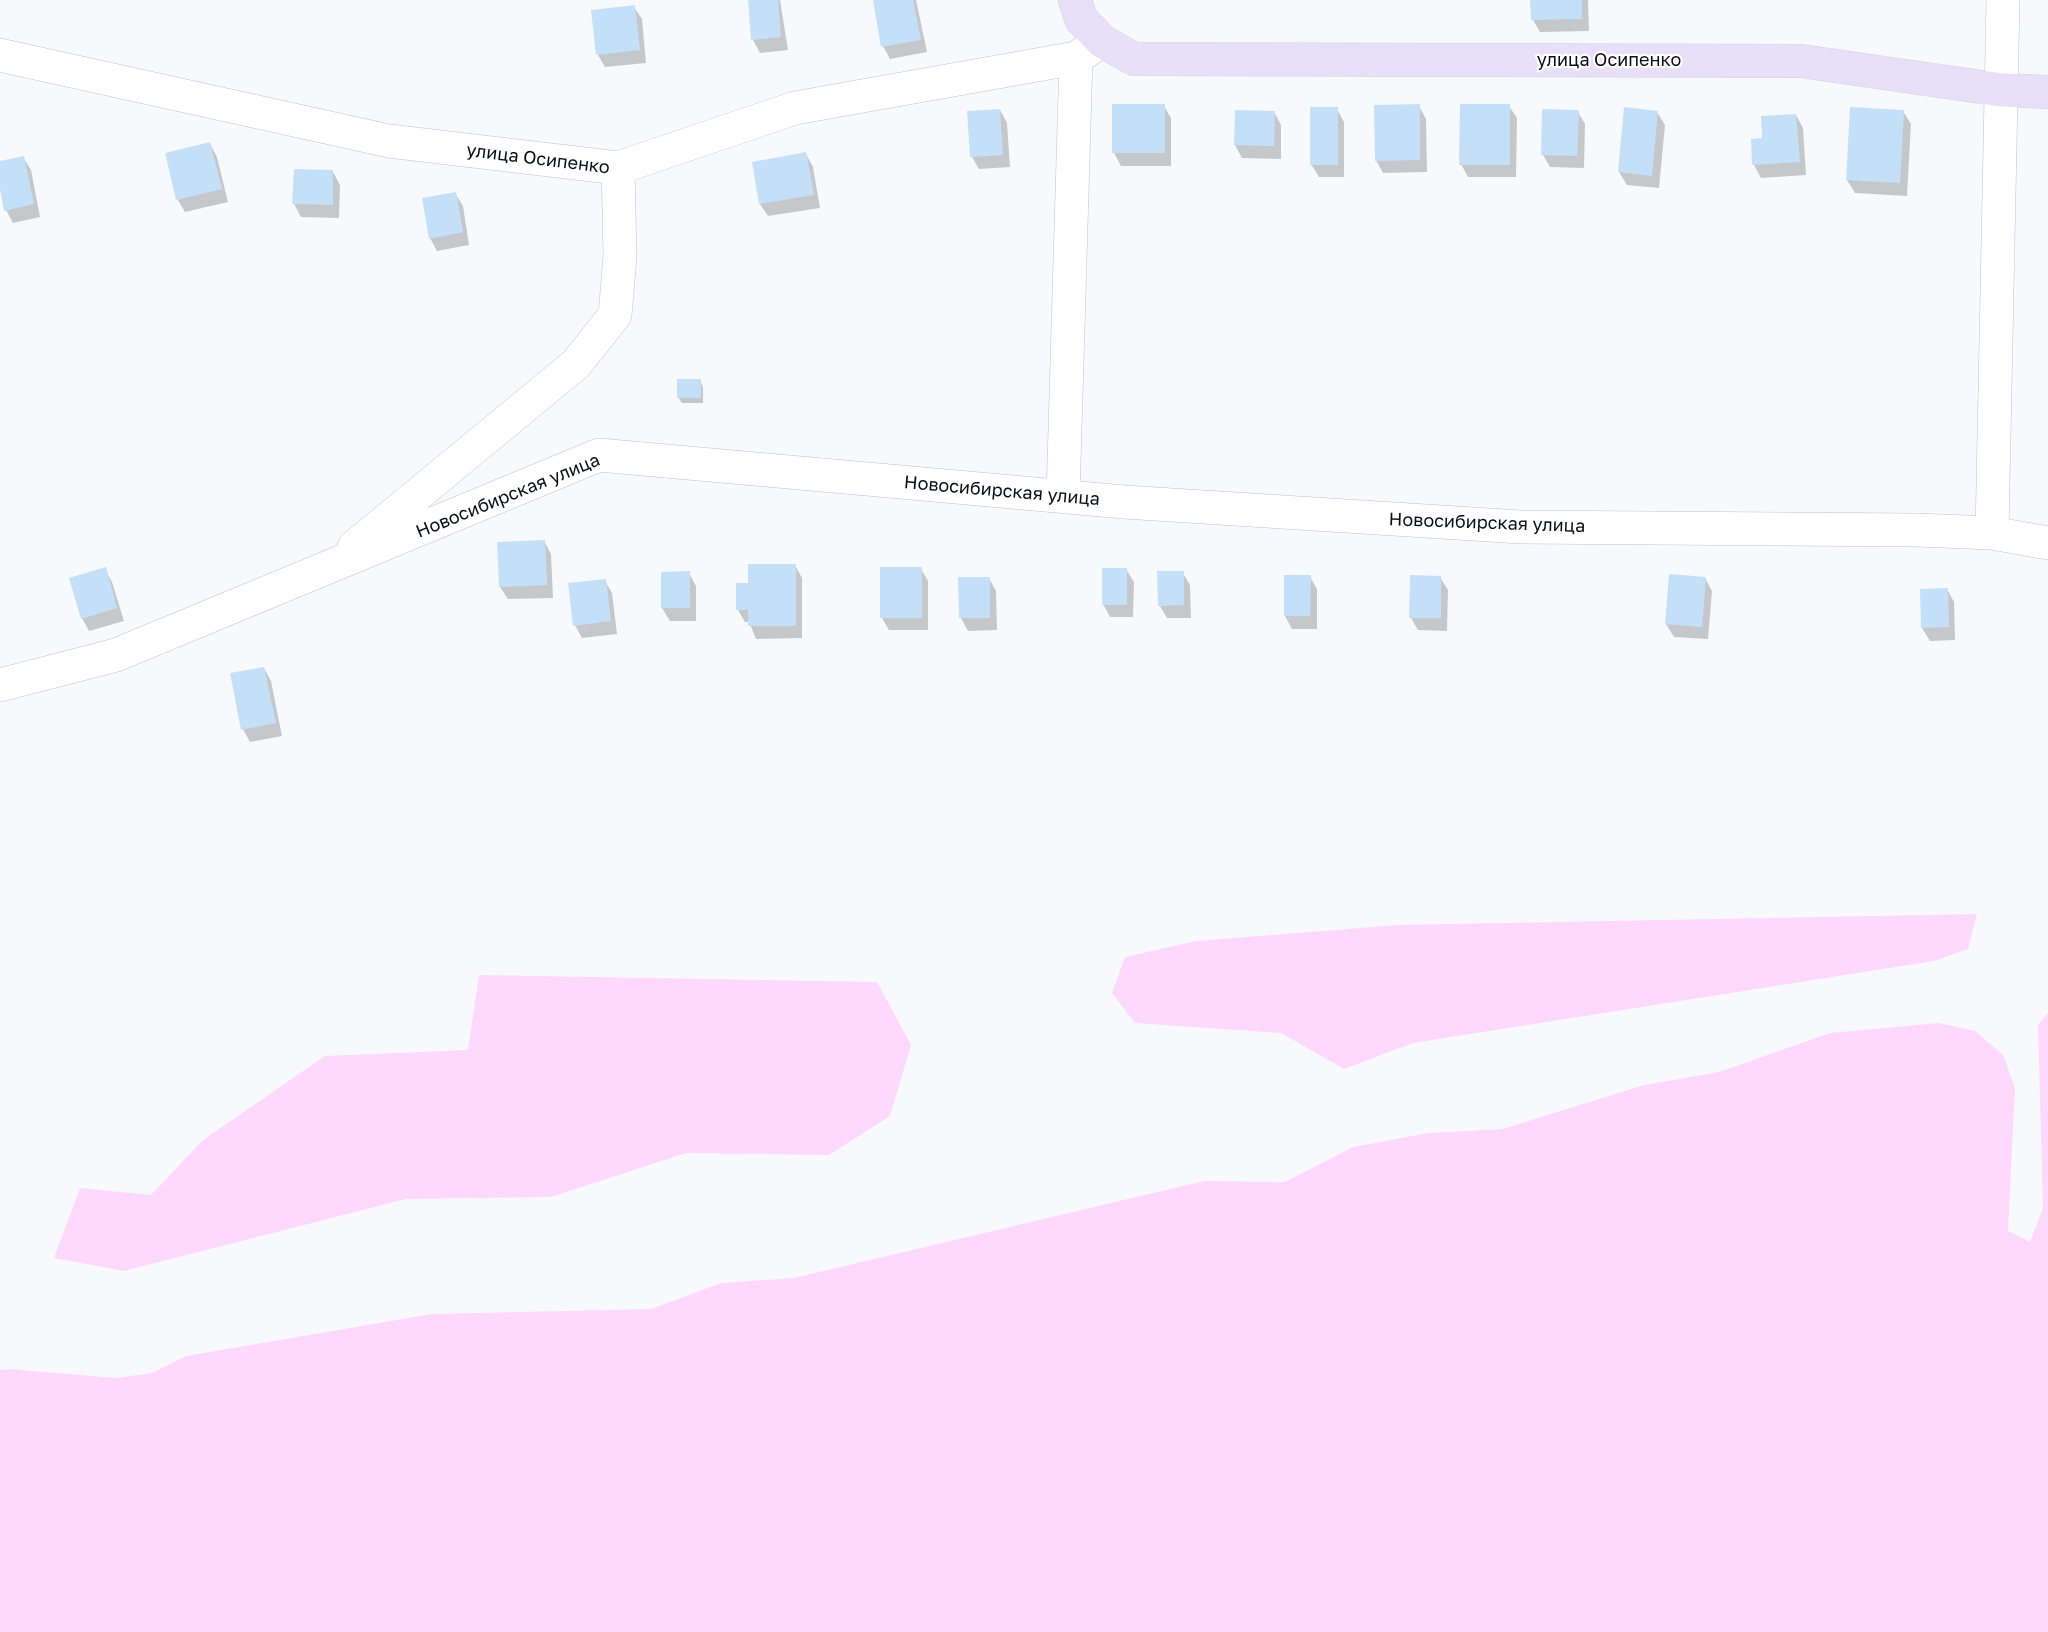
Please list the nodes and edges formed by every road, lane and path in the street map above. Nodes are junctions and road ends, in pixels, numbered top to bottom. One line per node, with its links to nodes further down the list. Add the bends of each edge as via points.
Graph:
1 (1075, 0): 3 (main road, улица Осипенко)
2 (2003, 0): 5 (street)
3 (1089, 49): 5 (main road, улица Осипенко, via 1134,58 1801,61); 7 (street, улица Осипенко, via 795,108); 8 (street)
4 (0, 55): 7 (street, улица Осипенко, via 389,141)
5 (2002, 90): 6 (main road, улица Осипенко); 9 (street)
6 (2048, 92)
7 (618, 168): 11 (street, via 620,256 615,315 576,364)
8 (1063, 496): 9 (street, Новосибирская улица, via 1521,527); 11 (street, Новосибирская улица, via 599,455)
9 (1992, 534): 10 (street, Новосибирская улица)
10 (2048, 543)
11 (325, 571): 12 (street, Новосибирская улица, via 116,655)
12 (0, 686)

